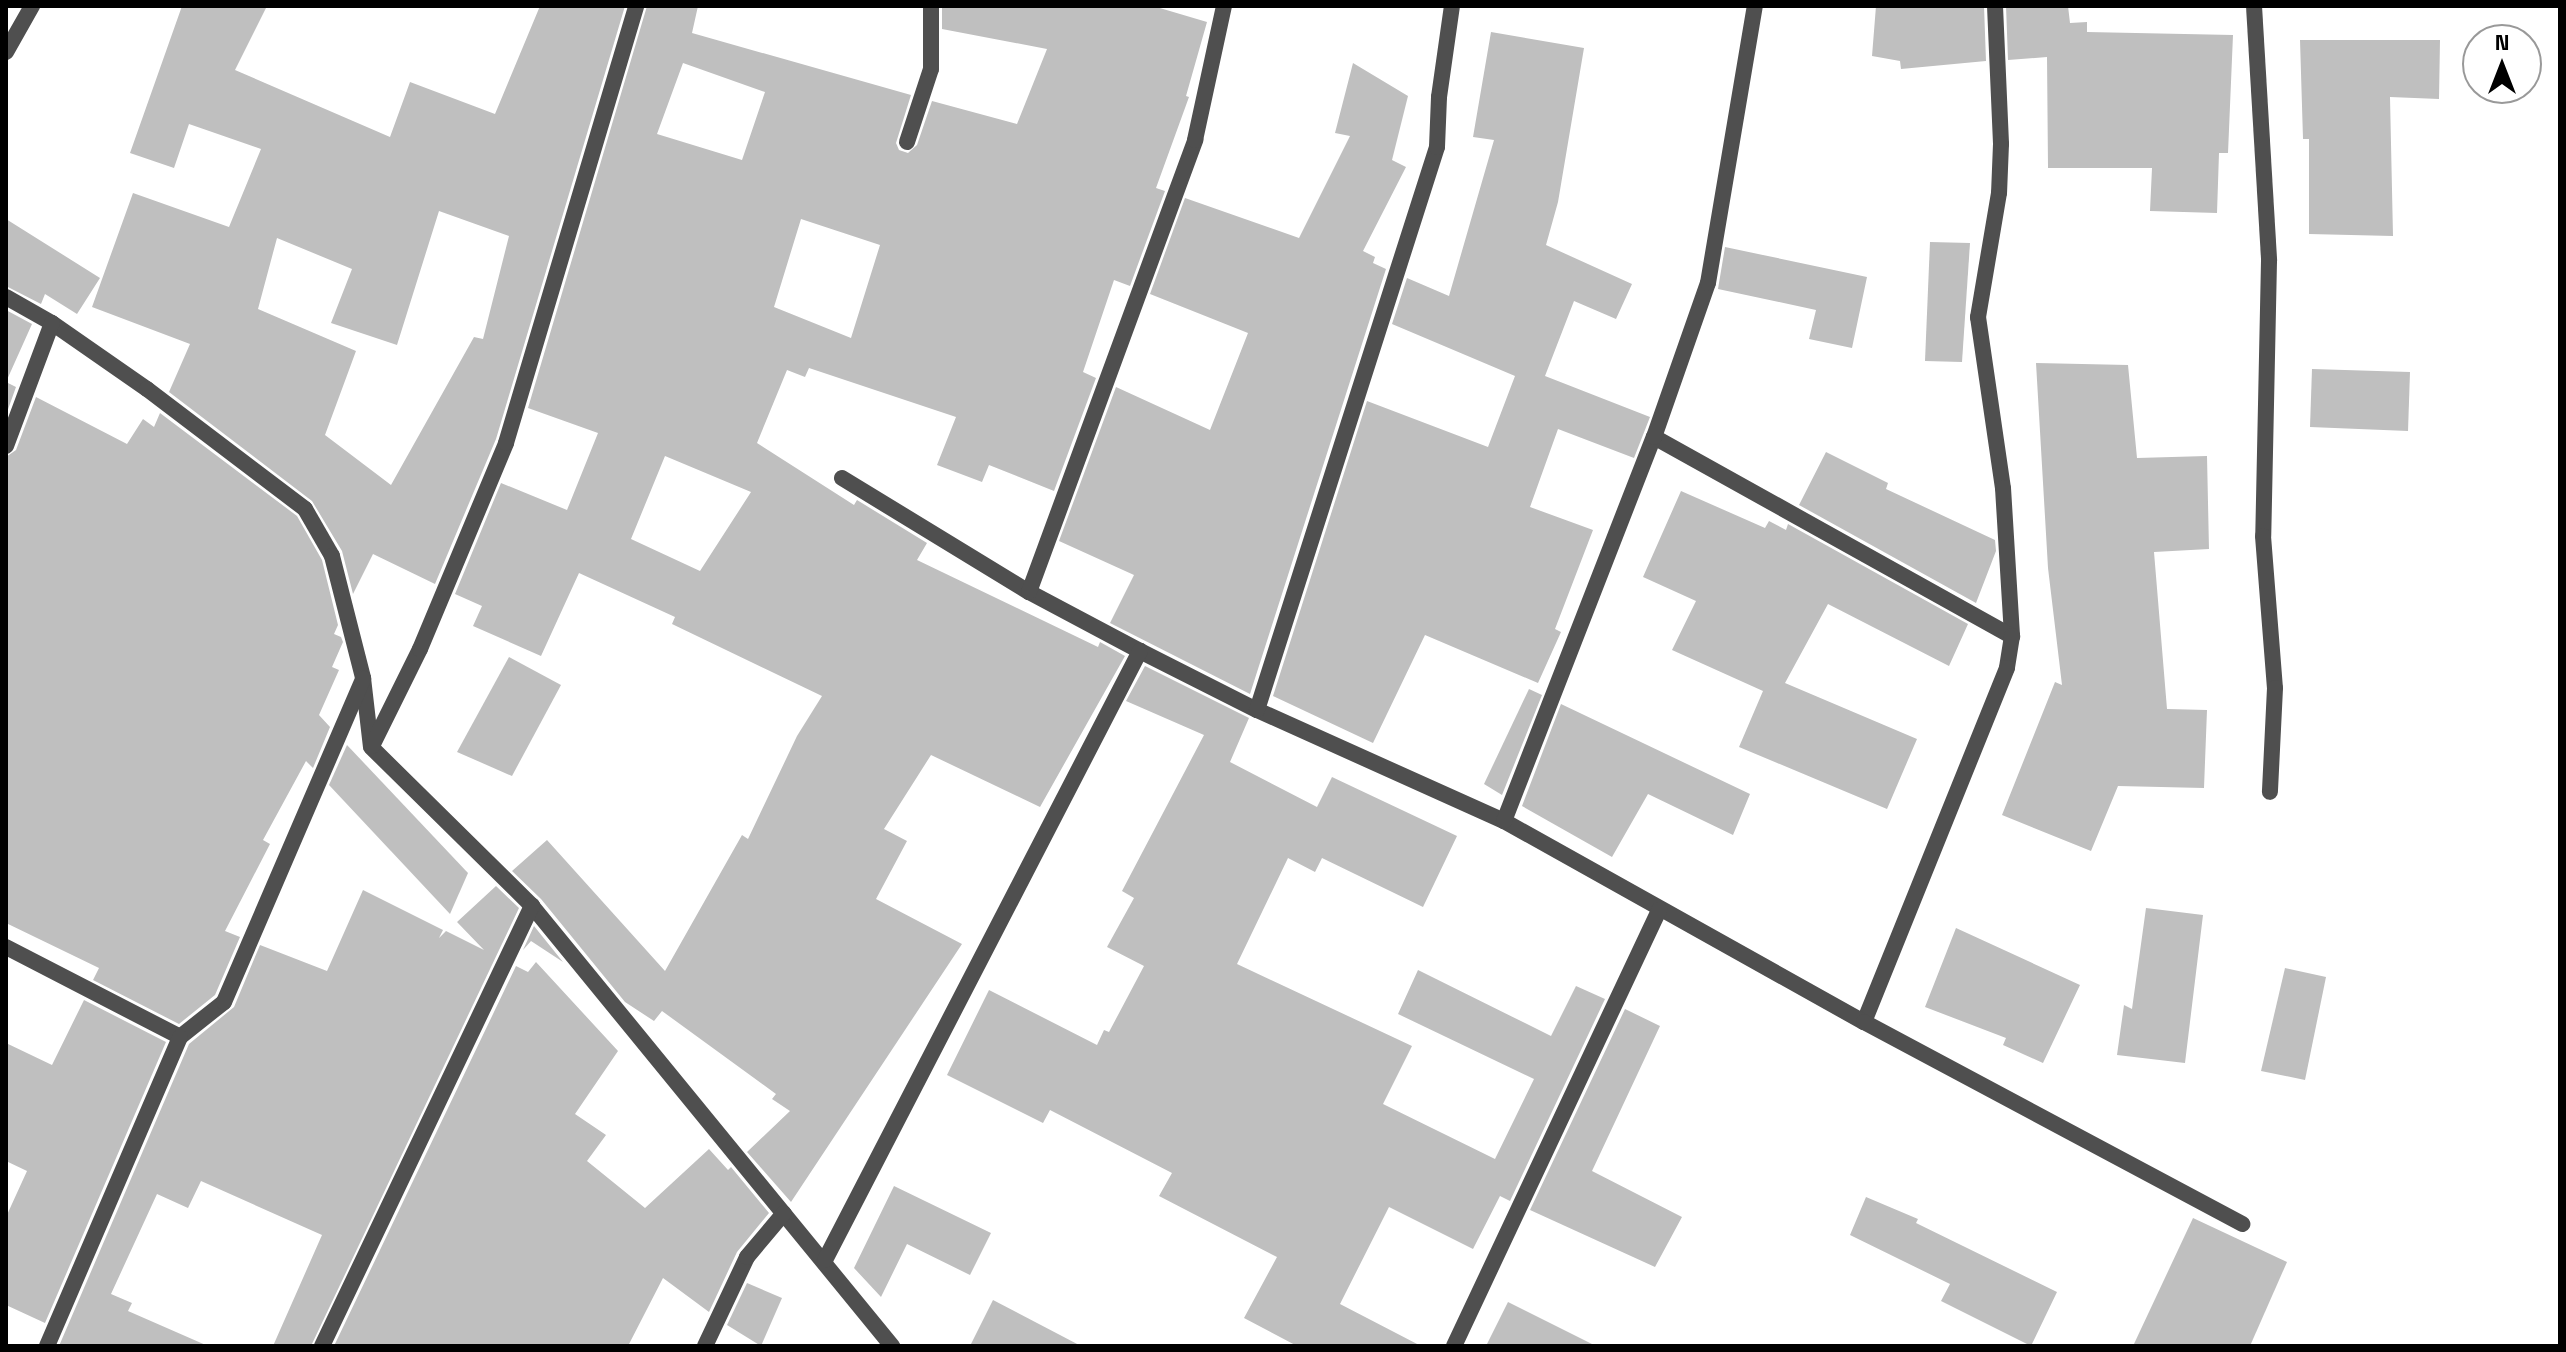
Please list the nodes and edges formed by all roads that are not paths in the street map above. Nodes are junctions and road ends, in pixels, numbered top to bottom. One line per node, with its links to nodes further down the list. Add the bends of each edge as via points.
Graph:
1 (32, 6): 9 (street)
2 (636, 6): 21 (street, via 506,443 420,649)
3 (931, 6): 10 (street, via 931,69)
4 (1224, 6): 16 (street, via 1195,140)
5 (1452, 6): 20 (street, via 1437,147)
6 (1755, 6): 13 (street, via 1708,283)
7 (1995, 6): 17 (street, via 2000,168 1978,317 2003,488)
8 (2254, 6): 22 (street, via 2269,261 2263,536 2275,688)
9 (6, 52)
10 (907, 142)
11 (6, 297): 12 (street)
12 (52, 323): 14 (street); 19 (street, via 305,509 332,556)
13 (1654, 437): 17 (street); 23 (street)
14 (6, 446)
15 (842, 478): 16 (street)
16 (1029, 592): 18 (street)
17 (2012, 636): 27 (street, via 2007,668)
18 (1140, 651): 20 (street); 31 (street)
19 (363, 678): 21 (street); 28 (street, via 224,1002)
20 (1257, 710): 23 (street)
21 (371, 747): 24 (street)
22 (2270, 792)
23 (1504, 821): 25 (street)
24 (532, 906): 29 (street); 33 (street)
25 (1659, 910): 27 (street); 36 (street)
26 (6, 947): 28 (street)
27 (1864, 1022): 30 (street)
28 (180, 1037): 32 (street)
29 (784, 1213): 31 (street); 34 (street, via 747,1257)
30 (2243, 1224)
31 (825, 1260): 35 (street)
32 (47, 1346)
33 (322, 1346)
34 (705, 1346)
35 (892, 1346)
36 (1454, 1346)

